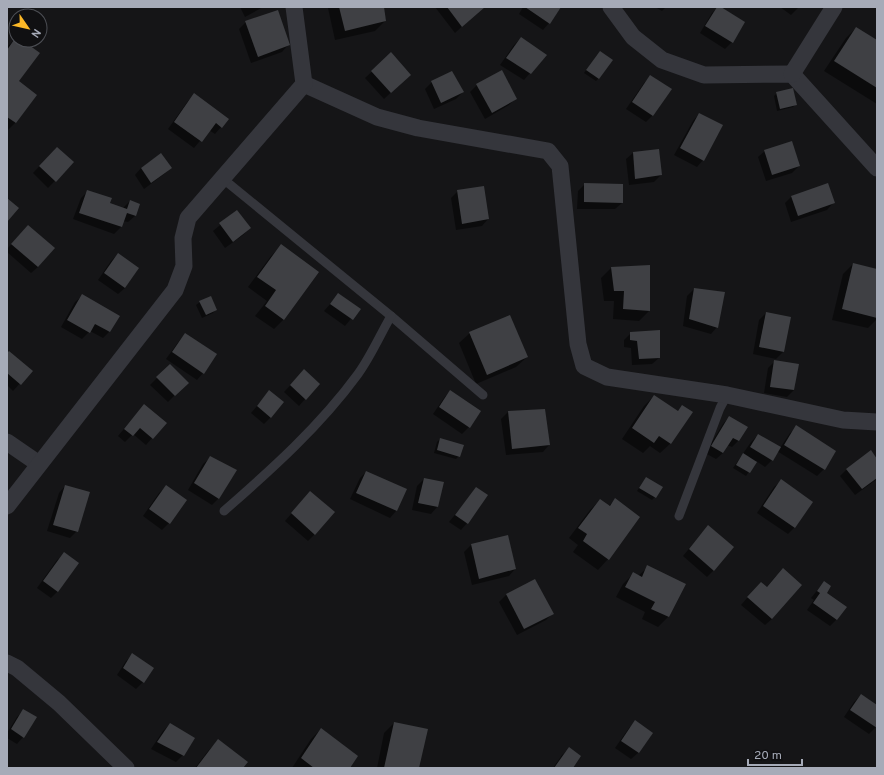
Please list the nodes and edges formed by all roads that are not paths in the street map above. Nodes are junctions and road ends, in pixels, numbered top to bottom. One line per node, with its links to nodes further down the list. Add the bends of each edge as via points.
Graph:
1 (294, 7): 5 (street)
2 (611, 7): 4 (street, via 634,37 662,60 704,76)
3 (834, 7): 4 (street)
4 (792, 74): 6 (street)
5 (304, 84): 7 (street); 9 (street, via 377,117 418,128 548,151 560,166 578,344 584,366 607,377)
6 (877, 168)
7 (222, 178): 8 (lane); 13 (street, via 188,218 183,238 184,266 175,290)
8 (391, 316): 10 (lane); 15 (lane, via 359,373 322,419 277,464)
9 (727, 395): 11 (street, via 843,420); 16 (lane)
10 (483, 396)
11 (877, 422)
12 (7, 442): 13 (street)
13 (39, 464): 14 (street)
14 (7, 506)
15 (224, 511)
16 (679, 516)
17 (7, 663): 18 (street, via 17,668 59,703)
18 (126, 768)

